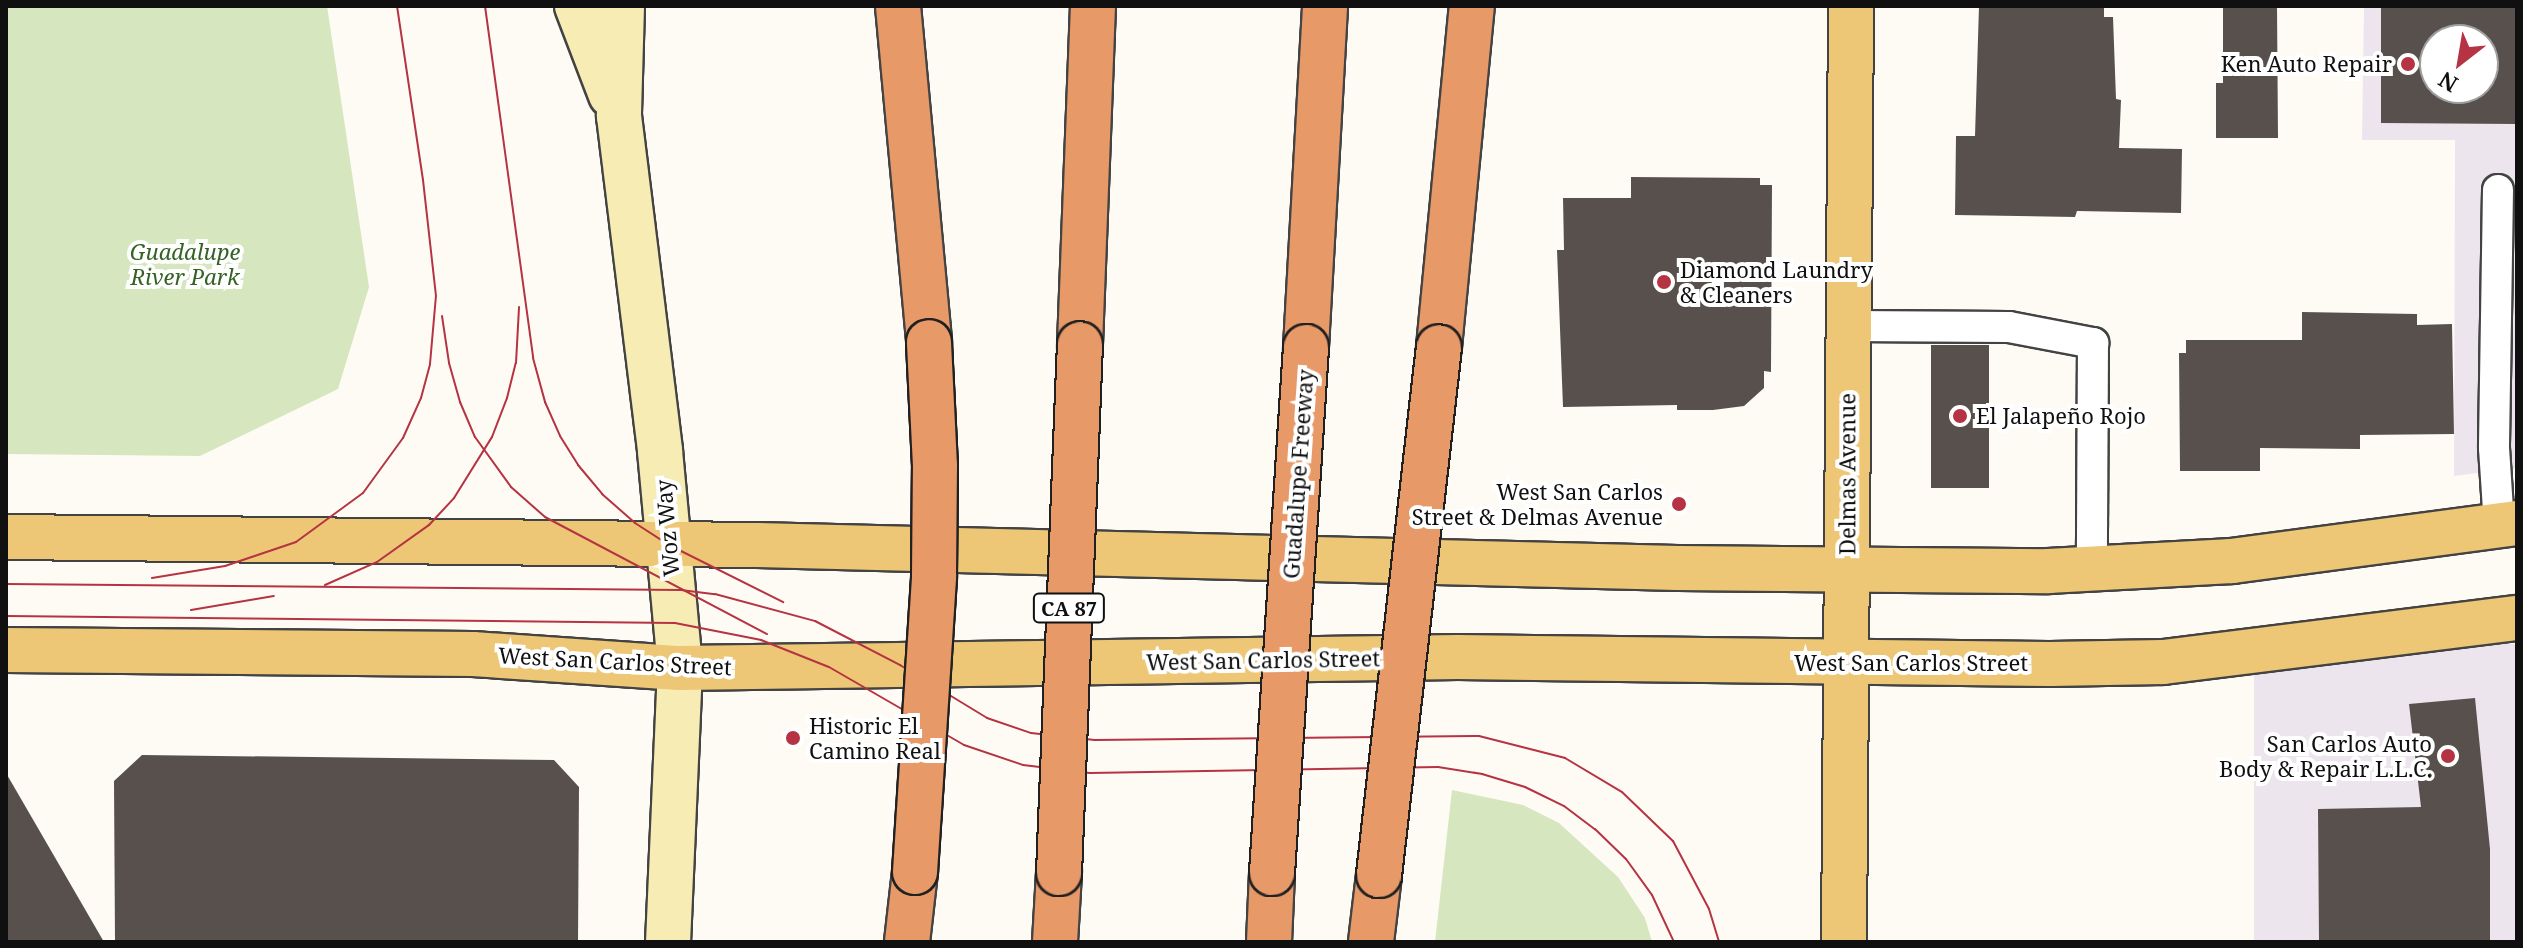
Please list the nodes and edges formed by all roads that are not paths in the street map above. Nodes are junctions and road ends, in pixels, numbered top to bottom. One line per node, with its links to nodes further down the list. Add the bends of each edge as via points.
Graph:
1 (577, 6): 8 (main road, Woz Way)
2 (622, 6): 8 (main road, Woz Way)
3 (1093, 6): 22 (highway, CA 87, bridge)
4 (1325, 6): 23 (highway, Guadalupe Freeway, bridge)
5 (1472, 6): 24 (highway, bridge)
6 (1851, 6): 10 (main road, Delmas Avenue)
7 (899, 13): 21 (highway, bridge, via 935,466 934,576)
8 (619, 116): 13 (main road, Woz Way)
9 (2498, 190): 11 (lane, via 2494,448)
10 (1849, 326): 14 (main road, Delmas Avenue); 15 (lane, via 2009,327 2093,343)
11 (2508, 525): 15 (main road, via 2232,561)
12 (6, 537): 13 (main road)
13 (668, 546): 14 (main road, via 1678,568); 19 (main road, Woz Way)
14 (1847, 567): 15 (main road); 18 (main road, Delmas Avenue)
15 (2092, 569)
16 (2517, 618): 18 (main road, West San Carlos Street, via 2163,662)
17 (6, 650): 19 (main road, West San Carlos Street, via 473,654)
18 (1848, 661): 19 (main road, West San Carlos Street, via 1458,657); 25 (main road, Delmas Avenue)
19 (680, 668): 20 (main road, Woz Way)
20 (668, 942)
21 (907, 942)
22 (1055, 942)
23 (1269, 942)
24 (1371, 942)
25 (1844, 942)

